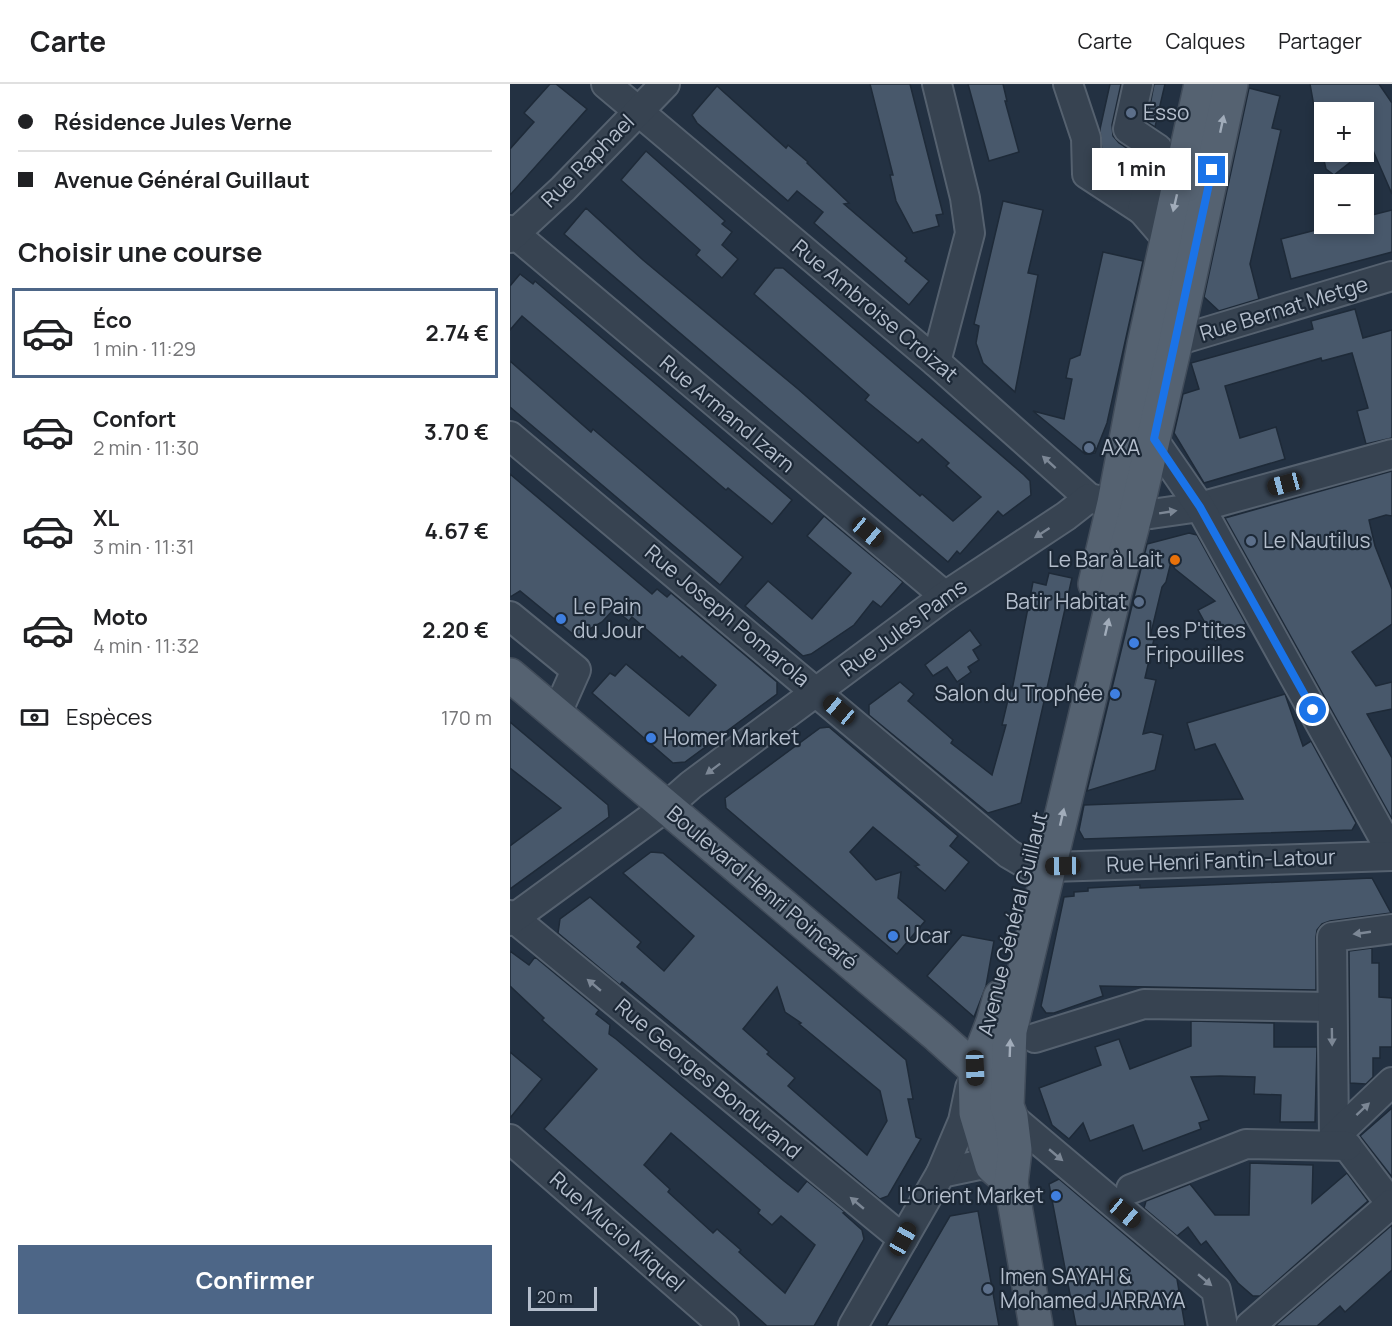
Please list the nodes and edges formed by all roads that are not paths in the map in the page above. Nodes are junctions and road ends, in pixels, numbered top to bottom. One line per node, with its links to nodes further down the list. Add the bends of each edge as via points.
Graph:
1 (606, 84): 8 (street, Rue Ambroise Croizat)
2 (665, 84): 8 (street, Rue Raphael)
3 (937, 84): 15 (street, via 970,233)
4 (1068, 84): 10 (street, via 1086,138 1088,174)
5 (1138, 84): 9 (street, via 1128,129)
6 (1201, 84): 9 (main road, Avenue Général Guillaut)
7 (1231, 84): 14 (main road, Avenue Général Guillaut, one-way to 7)
8 (638, 111): 11 (street, Rue Raphael, via 563,189); 15 (street, Rue Ambroise Croizat)
9 (1170, 158): 10 (street); 12 (main road, Avenue Général Guillaut, one-way to 12)
10 (1142, 210): 12 (street)
11 (511, 234): 21 (street, Rue Armand Izarn)
12 (1167, 239): 19 (main road, Avenue Général Guillaut)
13 (1392, 276): 14 (street, Rue Bernat Metge)
14 (1176, 341): 17 (main road, Avenue Général Guillaut)
15 (936, 362): 19 (street, Rue Ambroise Croizat, one-way to 15)
16 (510, 436): 24 (street, Rue Joseph Pomarola)
17 (1154, 439): 19 (main road, Avenue Général Guillaut); 20 (street)
18 (1392, 454): 20 (street)
19 (1113, 503): 20 (street, one-way to 20, via 1151,514); 21 (street, Rue Jules Pams, one-way to 21, via 1066,516); 28 (main road, Avenue Général Guillaut, via 1115,592)
20 (1200, 507): 27 (street)
21 (945, 596): 24 (street, Rue Jules Pams)
22 (510, 616): 25 (street, via 576,670)
23 (510, 675): 25 (main road, Boulevard Henri Poincaré)
24 (816, 691): 26 (street, Rue Jules Pams, one-way to 26); 28 (street, Rue Joseph Pomarola, via 1009,854)
25 (556, 714): 26 (main road, Boulevard Henri Poincaré)
26 (666, 807): 29 (street, Rue Jules Pams); 33 (main road, Boulevard Henri Poincaré)
27 (1392, 855): 28 (street, Rue Henri Fantin-Latour)
28 (1039, 866): 33 (main road, Avenue Général Guillaut); 35 (main road, Avenue Général Guillaut, one-way to 28, via 1010,1031)
29 (511, 918): 42 (street, Rue Georges Bondurand, one-way to 29)
30 (1392, 929): 31 (street, one-way to 31, via 1332,937)
31 (1332, 1006): 32 (street, via 1144,1004); 37 (street, one-way to 37)
32 (1035, 1038)
33 (975, 1068): 35 (main road, Boulevard Henri Poincaré, via 995,1088); 38 (street, via 963,1121); 39 (main road, Avenue Général Guillaut, via 976,1113)
34 (1392, 1082): 37 (street, one-way to 34)
35 (1009, 1112): 39 (main road, Avenue Général Guillaut, via 1015,1150); 46 (street, one-way to 46, via 1216,1290)
36 (510, 1139): 43 (street, Rue Mucio Miquel)
37 (1340, 1141): 40 (street, via 1246,1144); 41 (street)
38 (941, 1173): 39 (street, via 979,1165); 42 (street)
39 (1002, 1175): 45 (main road)
40 (1131, 1189)
41 (1391, 1204): 47 (street)
42 (903, 1239): 44 (street)
43 (724, 1326)
44 (854, 1326)
45 (1036, 1326)
46 (1223, 1326)
47 (1250, 1326)

